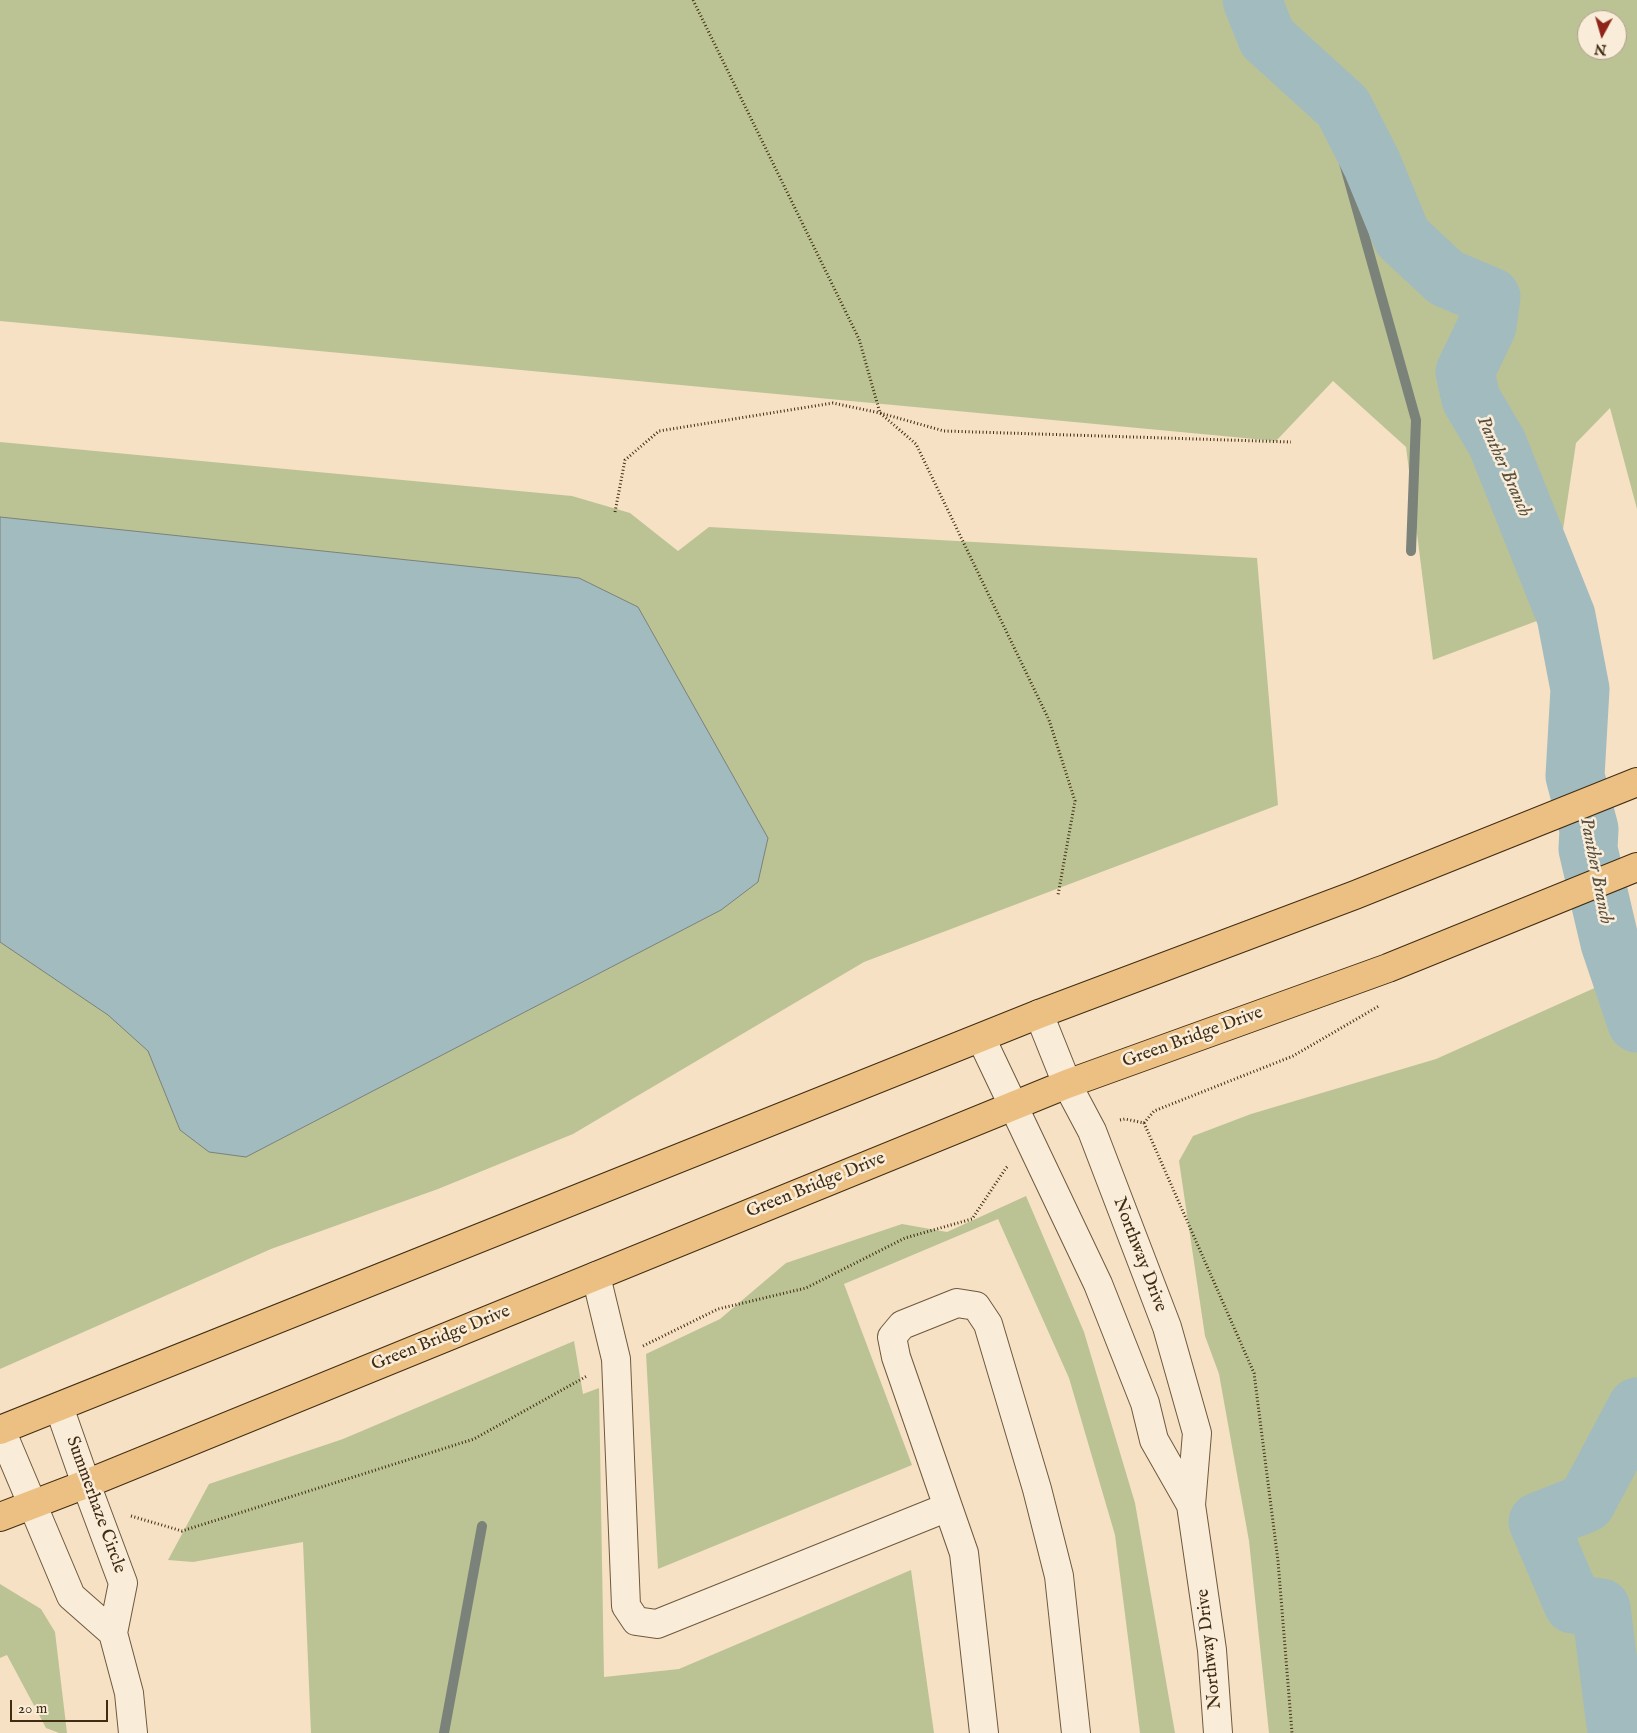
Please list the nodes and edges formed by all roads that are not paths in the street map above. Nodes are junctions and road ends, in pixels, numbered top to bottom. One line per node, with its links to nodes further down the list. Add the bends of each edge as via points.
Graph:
1 (1637, 782): 3 (main road, via 1355,895)
2 (1637, 867): 5 (main road, Green Bridge Drive, via 1388,968)
3 (1039, 1014): 4 (main road); 5 (street, Northway Drive)
4 (981, 1038): 6 (street, Northway Drive); 8 (main road)
5 (1067, 1084): 6 (main road, Green Bridge Drive); 12 (street, Northway Drive, via 1092,1131 1166,1327 1197,1433)
6 (1014, 1106): 7 (main road, Green Bridge Drive); 12 (street, Northway Drive, via 1098,1284 1145,1404 1154,1440)
7 (596, 1276): 10 (main road, Green Bridge Drive); 13 (street, via 616,1359 626,1606 636,1621 657,1624)
8 (59, 1407): 9 (main road); 10 (street, Summerhaze Circle)
9 (1, 1430): 11 (street)
10 (86, 1484): 11 (main road, Green Bridge Drive); 15 (street, Summerhaze Circle, via 123,1583)
11 (33, 1504): 14 (main road, Green Bridge Drive); 15 (street, via 71,1596)
12 (1191, 1505): 19 (street, Northway Drive, via 1212,1650)
13 (948, 1507): 17 (street, via 964,1553); 18 (street, via 892,1337 902,1325 957,1303 976,1306 988,1324 1037,1489 1059,1576)
14 (0, 1517)
15 (113, 1633): 16 (street, Summerhaze Circle, via 129,1693)
16 (133, 1733)
17 (984, 1733)
18 (1076, 1733)
19 (1218, 1733)

